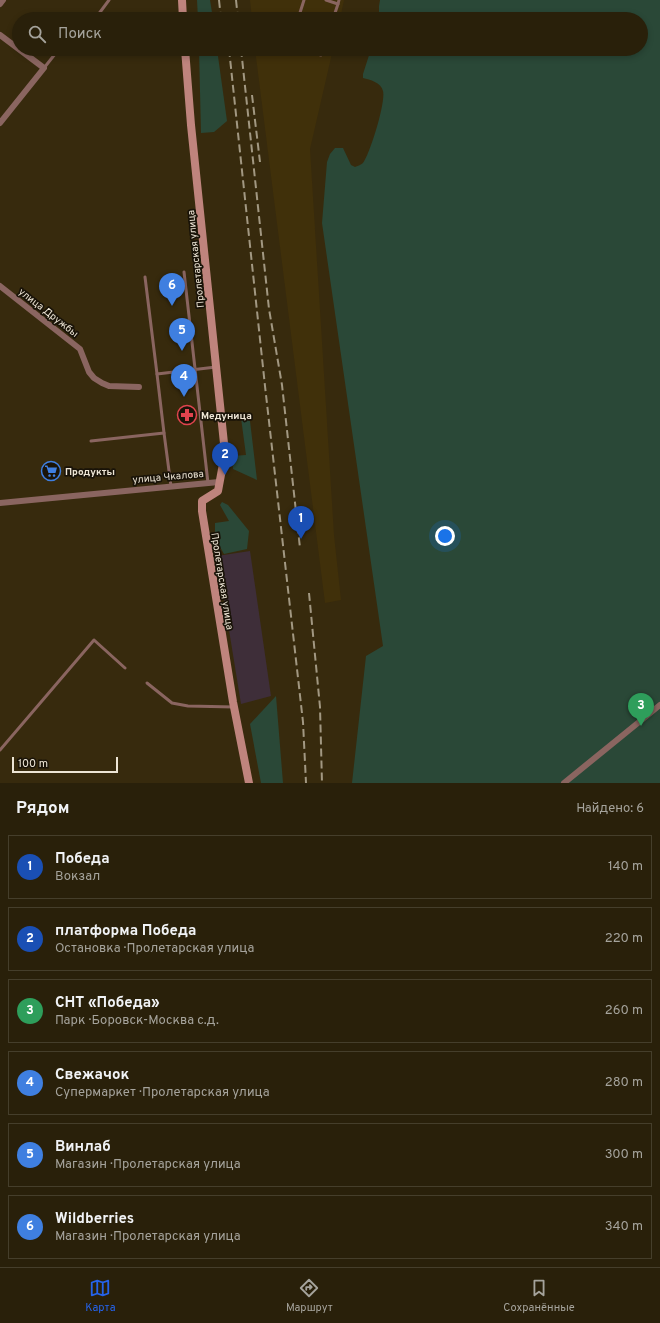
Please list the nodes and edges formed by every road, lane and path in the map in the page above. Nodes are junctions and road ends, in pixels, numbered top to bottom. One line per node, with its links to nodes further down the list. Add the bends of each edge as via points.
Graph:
1 (3, 0): 7 (street)
2 (109, 0): 8 (lane)
3 (182, 0): 9 (main road)
4 (304, 0): 10 (lane)
5 (326, 0): 6 (lane)
6 (339, 2): 11 (lane)
7 (0, 4)
8 (100, 12)
9 (183, 12)
10 (300, 12)
11 (335, 12)
12 (0, 35): 13 (street)
13 (12, 44)
14 (28, 56): 17 (street)
15 (53, 56): 17 (lane)
16 (186, 56): 22 (main road, Пролетарская улица)
17 (44, 68): 18 (street)
18 (0, 123)
19 (184, 272): 23 (lane)
20 (145, 277): 24 (lane)
21 (0, 286): 25 (street, улица Дружбы, via 80,349 94,378 109,386)
22 (216, 367): 23 (lane); 28 (main road, Пролетарская улица, via 225,453)
23 (195, 370): 24 (lane); 29 (lane)
24 (157, 374): 26 (lane)
25 (139, 387)
26 (164, 433): 27 (lane); 30 (lane)
27 (91, 441)
28 (219, 482): 29 (street, улица Чкалова); 35 (main road, Пролетарская улица, via 218,491 202,501 202,511)
29 (208, 483): 30 (street, улица Чкалова)
30 (171, 486): 31 (street, улица Чкалова)
31 (0, 503)
32 (126, 668): 36 (lane, via 94,640)
33 (147, 683): 35 (lane, via 172,703)
34 (660, 705): 38 (street)
35 (234, 707): 37 (main road)
36 (0, 750)
37 (248, 783)
38 (564, 783)

